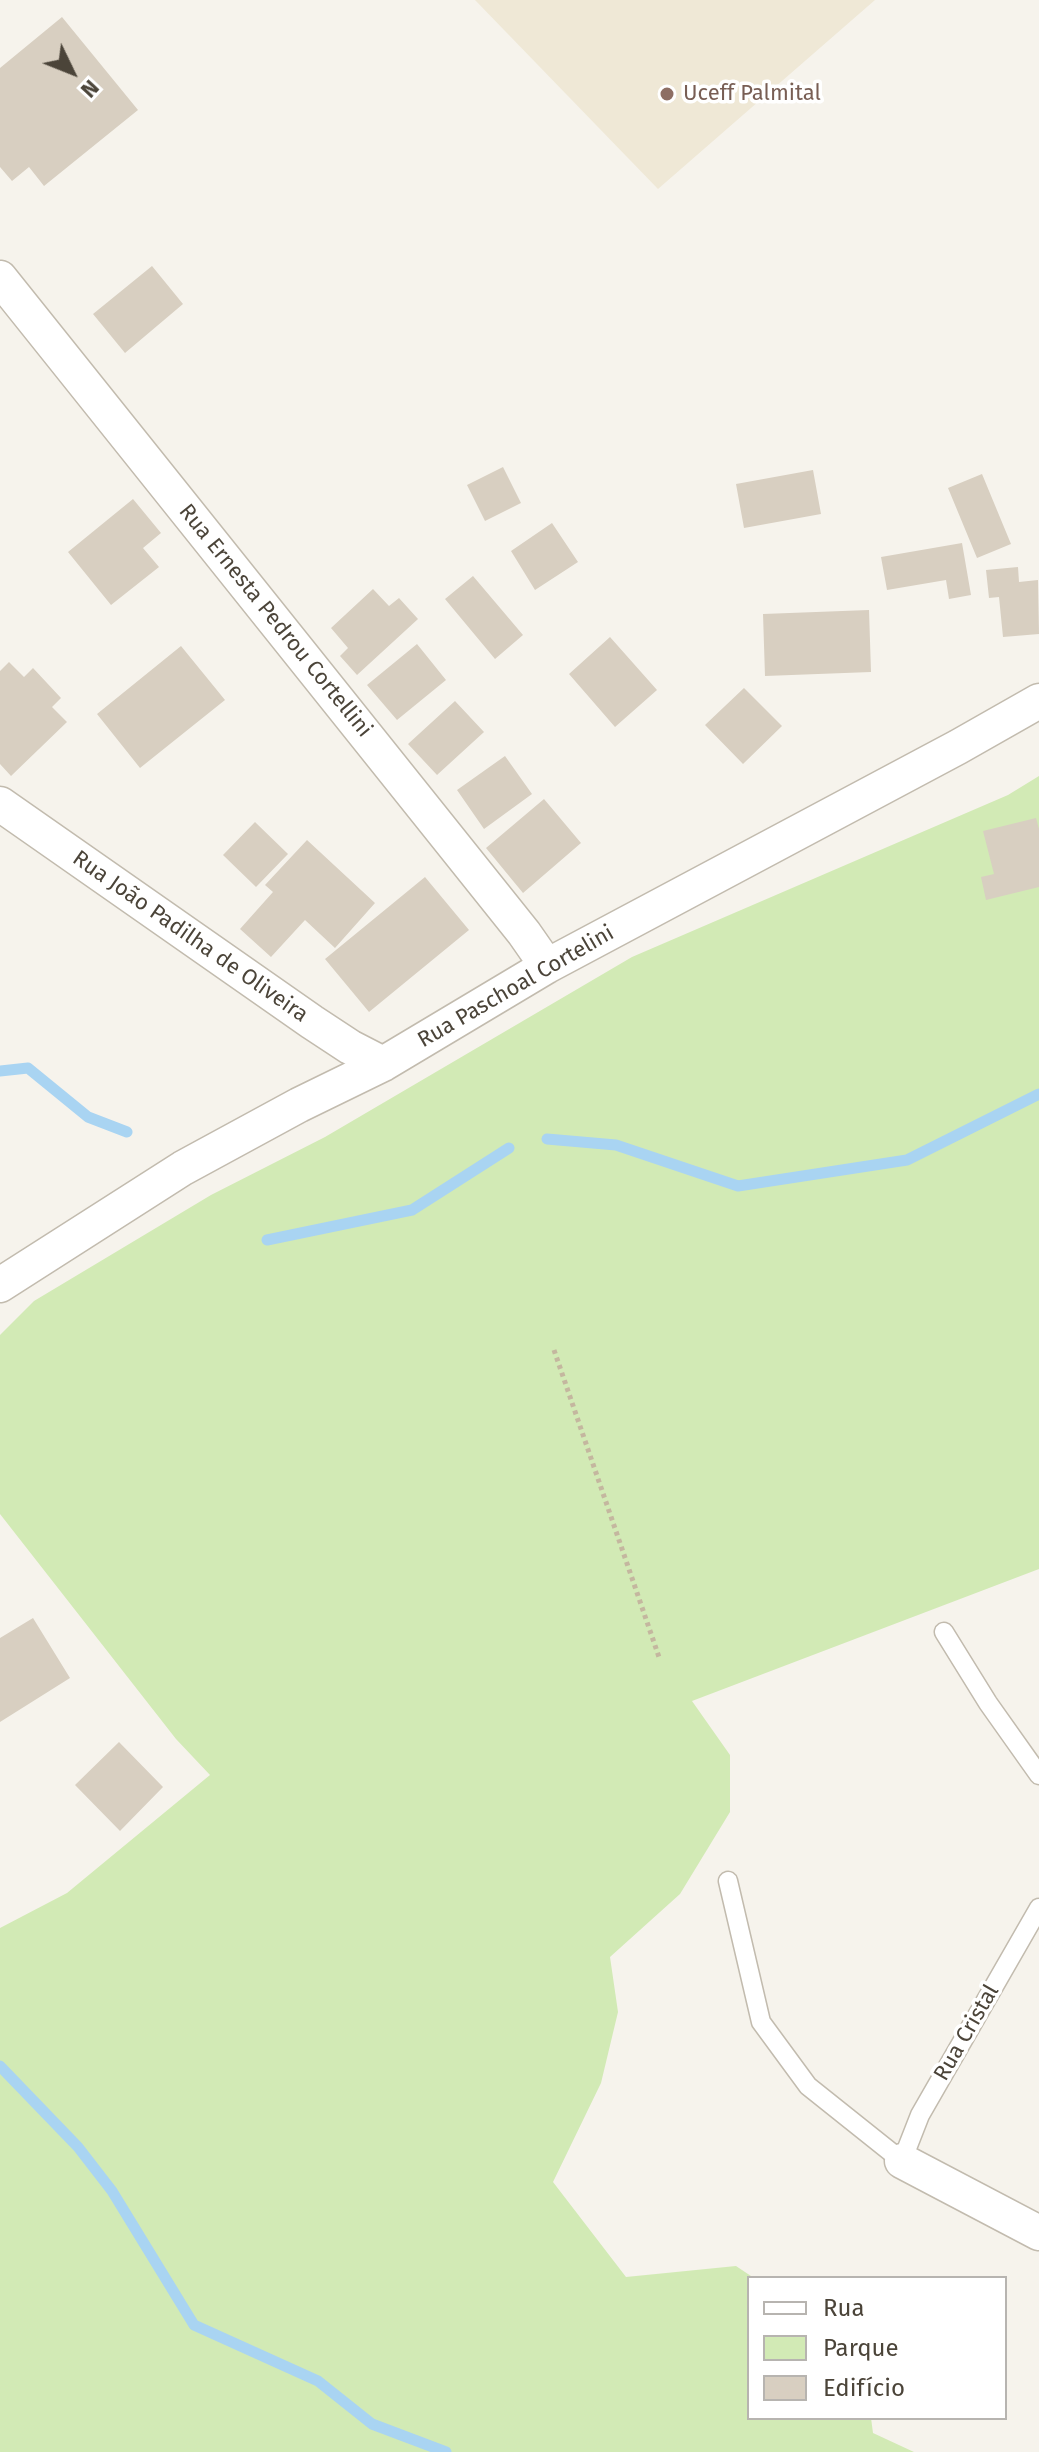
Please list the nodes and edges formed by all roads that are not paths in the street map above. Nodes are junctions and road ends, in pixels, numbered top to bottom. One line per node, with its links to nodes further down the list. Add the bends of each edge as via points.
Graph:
1 (0, 278): 4 (street, Rua Ernesta Pedrou Cortellini)
2 (1039, 701): 4 (street, Rua Paschoal Cortelini)
3 (0, 804): 5 (street, Rua João Padilha de Oliveira, via 312,1022)
4 (547, 966): 5 (street, Rua Paschoal Cortelini)
5 (383, 1064): 6 (street, Rua Paschoal Cortelini, via 183,1168)
6 (0, 1285)
7 (944, 1632): 8 (lane)
8 (1039, 1775)
9 (728, 1881): 11 (lane, via 761,2022 808,2086)
10 (1039, 1908): 11 (lane, Rua Cristal, via 920,2115)
11 (902, 2161): 12 (street)
12 (1039, 2233)

